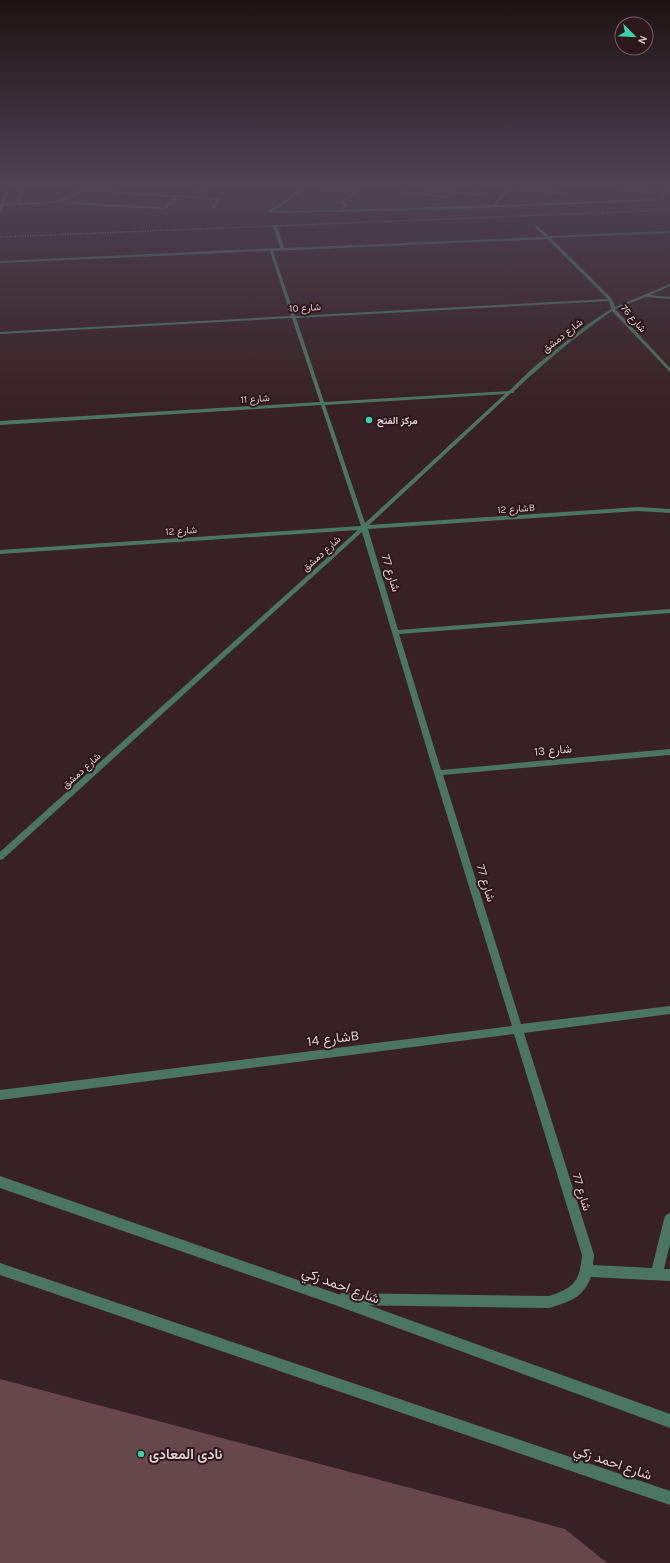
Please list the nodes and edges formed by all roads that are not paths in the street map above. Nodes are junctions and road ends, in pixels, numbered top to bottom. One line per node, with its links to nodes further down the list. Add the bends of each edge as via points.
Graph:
1 (137, 256): 4 (street)
2 (273, 256): 10 (street, شارع 77)
3 (567, 256): 8 (street, شارع 76)
4 (0, 262)
5 (670, 285): 6 (street, شارع دمشق)
6 (644, 295): 7 (street); 9 (street, شارع دمشق)
7 (670, 298)
8 (611, 300): 9 (street, شارع 76); 10 (street, شارع 10)
9 (613, 309): 12 (street, شارع 76); 13 (street, شارع دمشق, via 563,345)
10 (294, 317): 11 (street, شارع 10); 14 (street, شارع 77)
11 (0, 333)
12 (670, 371)
13 (512, 392): 14 (street, شارع 11); 17 (street, شارع دمشق)
14 (322, 403): 15 (street, شارع 11); 17 (street, شارع 77)
15 (0, 423)
16 (670, 511): 17 (street, شارع 12B, via 638,509)
17 (364, 527): 18 (street, شارع 12); 20 (street, شارع 77); 23 (street, شارع دمشق)
18 (0, 552)
19 (670, 610): 20 (street)
20 (396, 632): 22 (street, شارع 77)
21 (670, 752): 22 (street, شارع 13)
22 (438, 773): 25 (street, شارع 77)
23 (0, 857)
24 (670, 1010): 25 (street, شارع 14B)
25 (517, 1029): 26 (street, شارع 14B); 30 (street, شارع 77, via 588,1255)
26 (0, 1094)
27 (0, 1182): 33 (street, شارع احمد زكي)
28 (670, 1219): 31 (street)
29 (0, 1269): 35 (street, شارع احمد زكي)
30 (587, 1271): 31 (street); 33 (street, شارع 77, via 580,1287 566,1297 548,1302)
31 (657, 1274): 32 (street)
32 (670, 1275)
33 (335, 1299): 34 (street, شارع احمد زكي)
34 (670, 1421)
35 (670, 1498)

